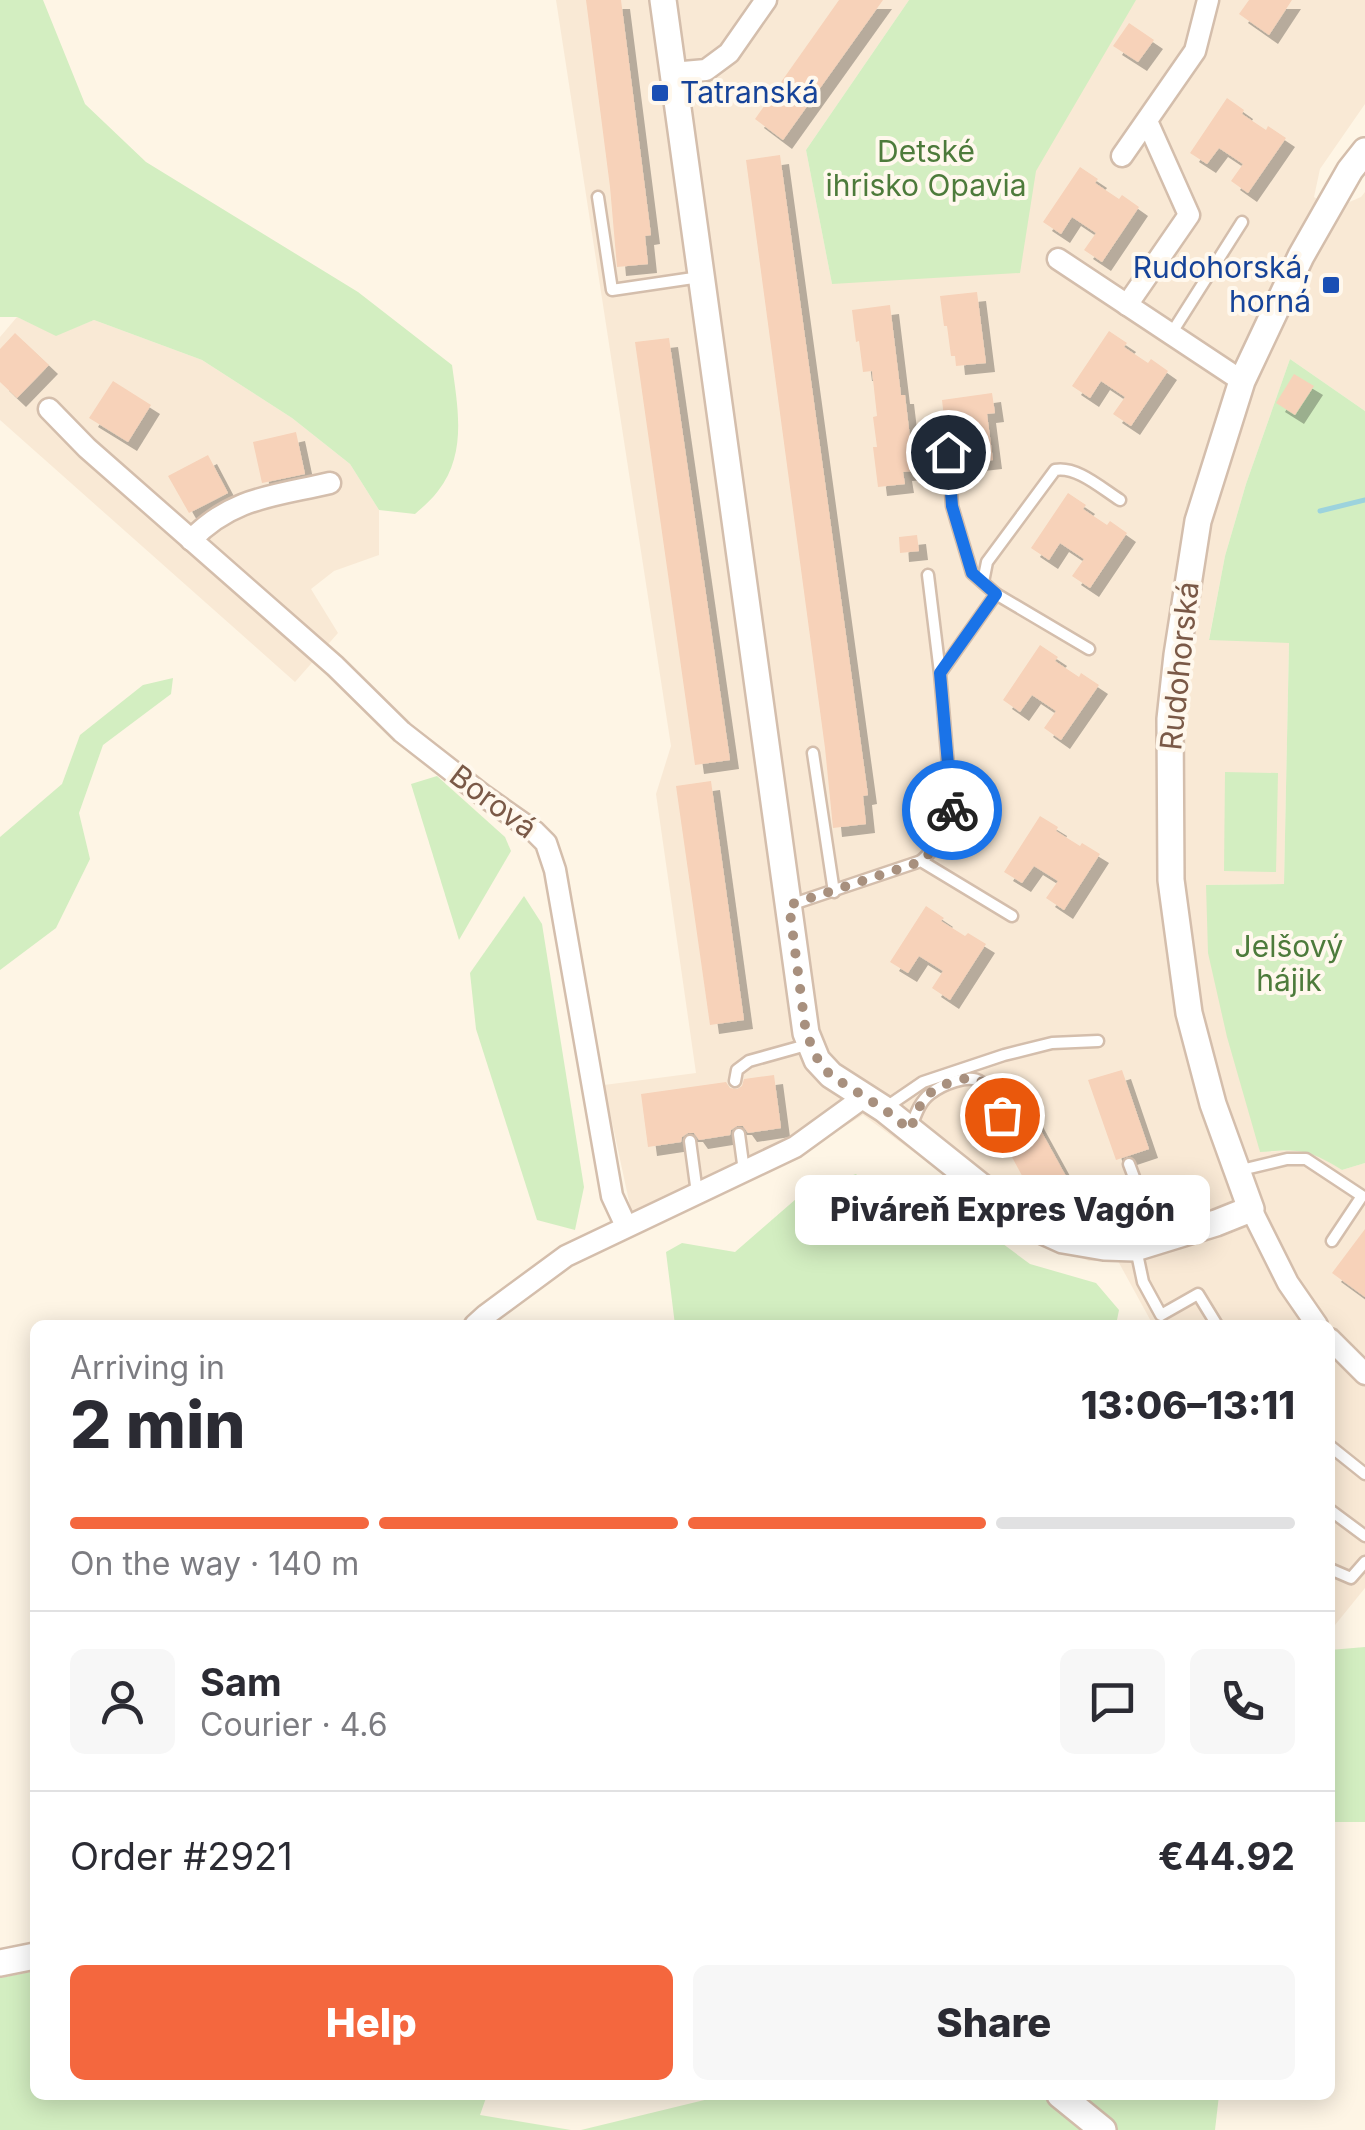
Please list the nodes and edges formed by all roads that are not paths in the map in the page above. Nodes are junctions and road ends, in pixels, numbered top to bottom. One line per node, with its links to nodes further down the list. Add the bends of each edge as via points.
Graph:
1 (662, 0): 4 (street)
2 (766, 0): 4 (street, via 729,54 706,70)
3 (1208, 0): 5 (street, via 1196,51)
4 (672, 73): 11 (street)
5 (1147, 120): 7 (street); 12 (street, via 1189,215)
6 (1365, 150): 14 (street, Rudohorská, via 1301,256)
7 (1122, 156)
8 (598, 198): 11 (lane, via 612,290)
9 (1242, 222): 13 (lane)
10 (1058, 259): 12 (street)
11 (701, 277): 30 (street)
12 (1128, 305): 13 (street)
13 (1171, 334): 14 (street)
14 (1242, 381): 42 (street, Rudohorská, via 1198,521 1170,719 1171,880 1190,1013)
15 (49, 408): 19 (street, Borová)
16 (948, 452): 21 (lane, via 952,506 972,573)
17 (330, 483): 19 (street, via 232,508)
18 (1120, 500): 21 (lane, via 1075,472 1055,470 987,562)
19 (192, 540): 46 (street, Borová, via 402,732 546,843 612,1196)
20 (928, 574): 24 (lane)
21 (982, 582): 22 (lane)
22 (996, 594): 23 (lane); 24 (lane)
23 (1089, 649)
24 (940, 673): 27 (lane)
25 (813, 753): 29 (lane)
26 (989, 788): 27 (lane, via 972,816)
27 (954, 822): 28 (lane)
28 (920, 862): 29 (lane); 31 (lane)
29 (834, 892): 30 (lane)
30 (789, 905): 33 (street)
31 (1012, 916)
32 (1098, 1041): 35 (lane, via 1004,1055)
33 (810, 1044): 34 (lane, via 749,1061); 35 (street, via 830,1075)
34 (736, 1081)
35 (874, 1103): 37 (street); 41 (street)
36 (1002, 1115): 37 (lane, via 985,1084 966,1077 930,1093)
37 (910, 1130): 49 (street, via 1041,1230 1063,1240)
38 (739, 1134): 41 (lane)
39 (690, 1141): 43 (lane)
40 (1130, 1164): 47 (lane)
41 (744, 1171): 43 (street)
42 (1236, 1171): 44 (lane, via 1306,1159); 45 (street, Rudohorská)
43 (697, 1192): 46 (street)
44 (1363, 1194): 48 (lane)
45 (1251, 1209): 47 (street); 53 (street)
46 (626, 1226): 50 (street, via 566,1256)
47 (1163, 1239): 49 (street)
48 (1332, 1242)
49 (1135, 1248): 51 (lane, via 1143,1282)
50 (480, 1320)
51 (1164, 1320): 52 (lane, via 1198,1294)
52 (1214, 1320)
53 (1314, 1320)
54 (1335, 1344): 55 (street)
55 (1365, 1374)
56 (1335, 1450): 57 (lane)
57 (1365, 1474)
58 (1335, 1514): 59 (lane)
59 (1365, 1536)
60 (1365, 1562): 61 (lane, via 1351,1578)
61 (1335, 1571)
62 (30, 1957): 63 (street)
63 (0, 1964)
64 (1066, 2100): 65 (street)
65 (1104, 2130)

